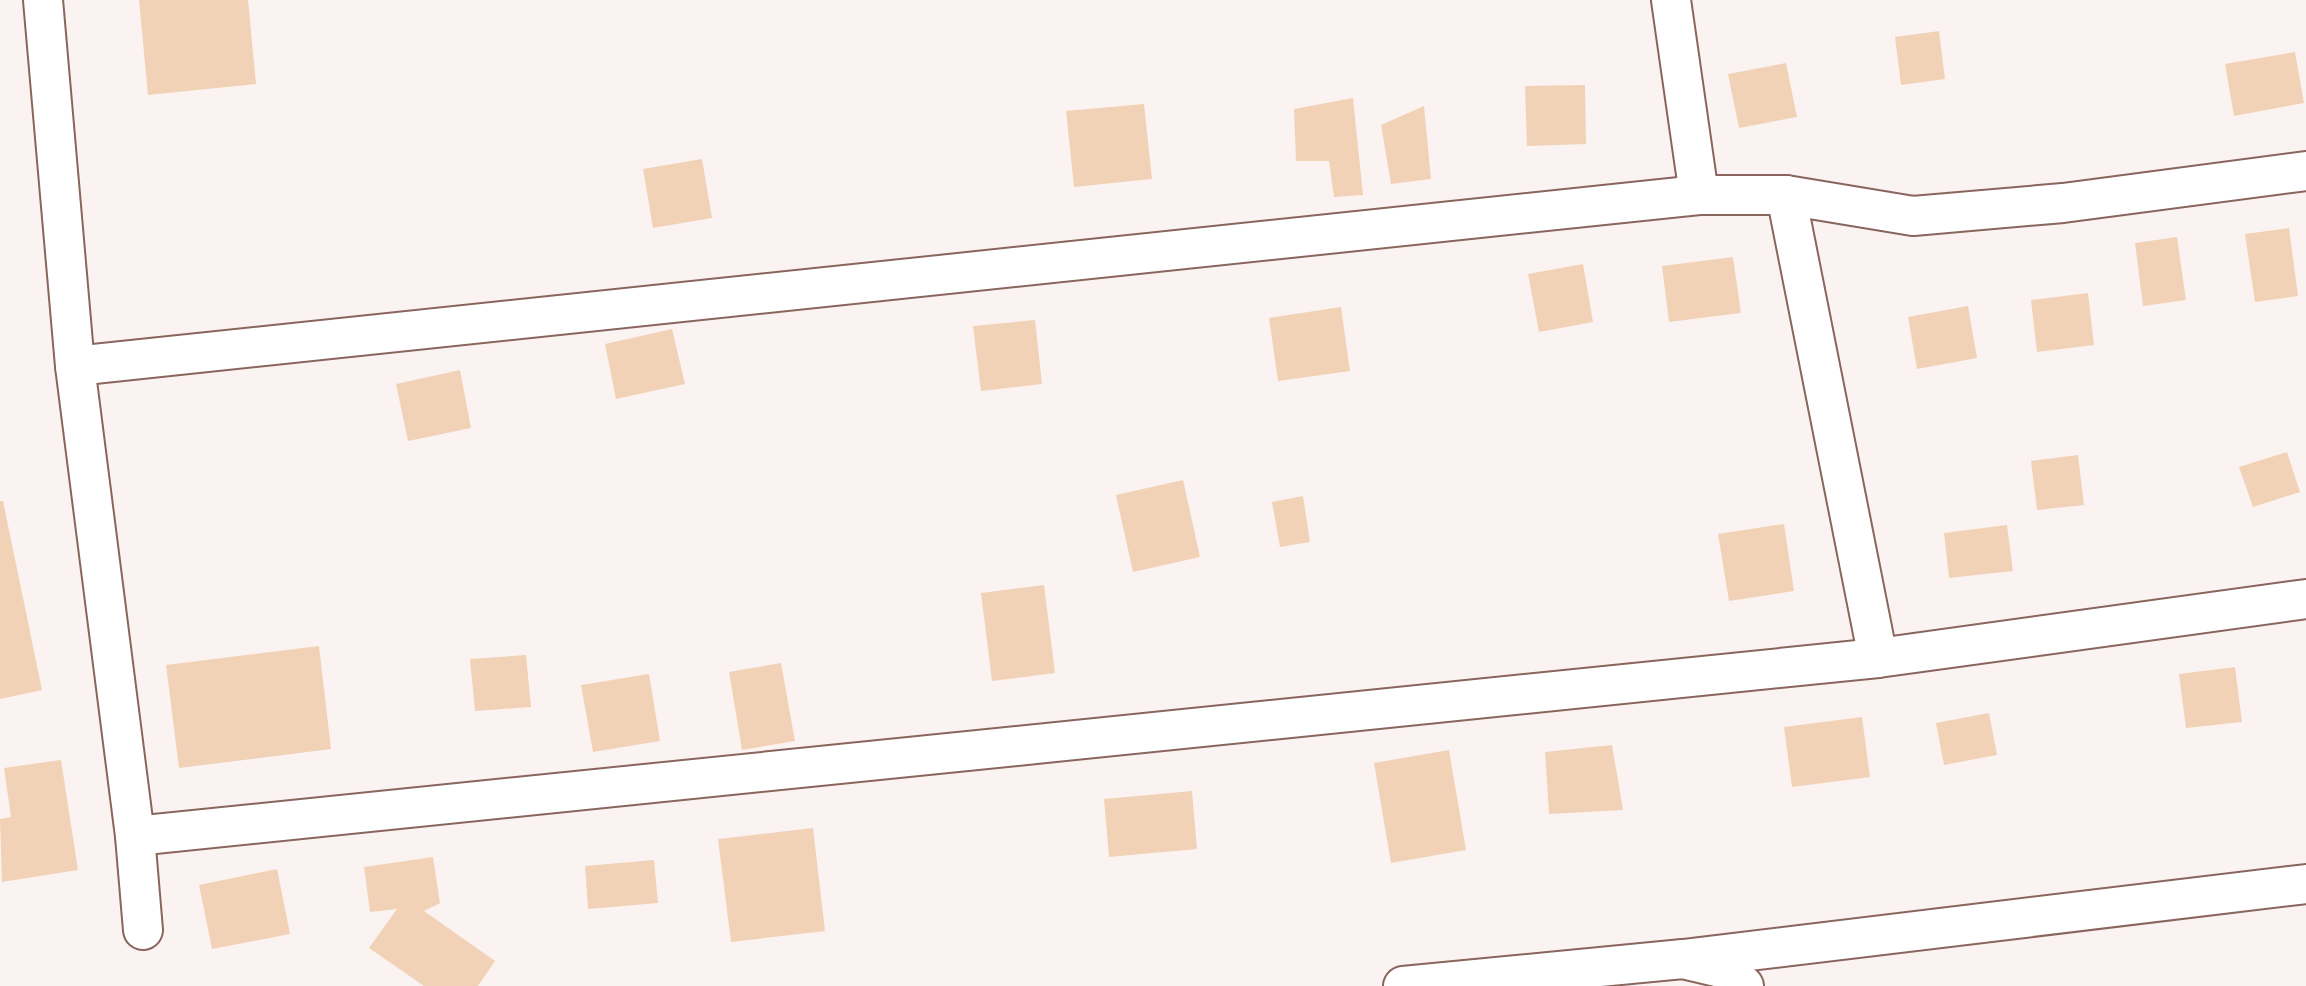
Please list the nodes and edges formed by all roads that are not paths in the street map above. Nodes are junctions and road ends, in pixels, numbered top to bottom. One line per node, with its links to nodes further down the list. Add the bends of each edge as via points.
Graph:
1 (43, 0): 6 (street)
2 (1671, 0): 4 (street)
3 (2306, 171): 5 (street, via 2063,203 1913,216)
4 (1699, 195): 5 (street); 6 (street)
5 (1786, 195): 8 (street)
6 (75, 366): 9 (street)
7 (2306, 599): 8 (street)
8 (1878, 659): 9 (street)
9 (135, 836): 11 (street)
10 (2306, 884): 12 (street)
11 (143, 930)
12 (1683, 958): 13 (street); 14 (street, via 1725,969)
13 (1403, 986)
14 (1744, 986)

